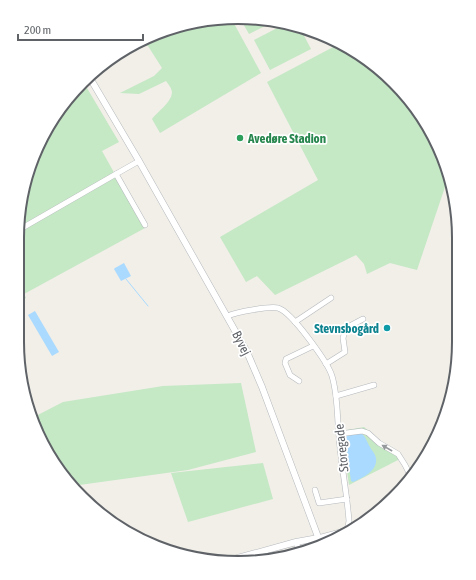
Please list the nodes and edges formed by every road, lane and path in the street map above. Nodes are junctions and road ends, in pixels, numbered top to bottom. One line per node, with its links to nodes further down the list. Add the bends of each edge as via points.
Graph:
1 (92, 82): 2 (street, Byvej)
2 (139, 162): 3 (street); 7 (street, Byvej)
3 (116, 174): 4 (street); 5 (street)
4 (145, 225)
5 (24, 228)
6 (332, 298): 9 (street)
7 (228, 316): 9 (street, Storegade, via 275,308 280,309); 21 (street, Byvej, via 262,387)
8 (363, 319): 11 (street, via 346,328 343,338 345,352)
9 (295, 322): 10 (street, Storegade)
10 (313, 346): 11 (street, Storegade); 12 (street, via 286,359 290,374)
11 (326, 364): 14 (street, Storegade, via 332,376)
12 (299, 381)
13 (374, 385): 14 (street)
14 (336, 396): 15 (street, Storegade)
15 (339, 434): 16 (street, one-way to 15, via 398,454 368,433 362,431); 18 (street, Storegade)
16 (408, 472)
17 (315, 490): 18 (street, via 319,503)
18 (347, 499): 19 (street, Storegade)
19 (350, 524)
20 (333, 534): 21 (street)
21 (318, 538): 22 (street)
22 (296, 542): 23 (street); 24 (street)
23 (298, 548)
24 (245, 556)

